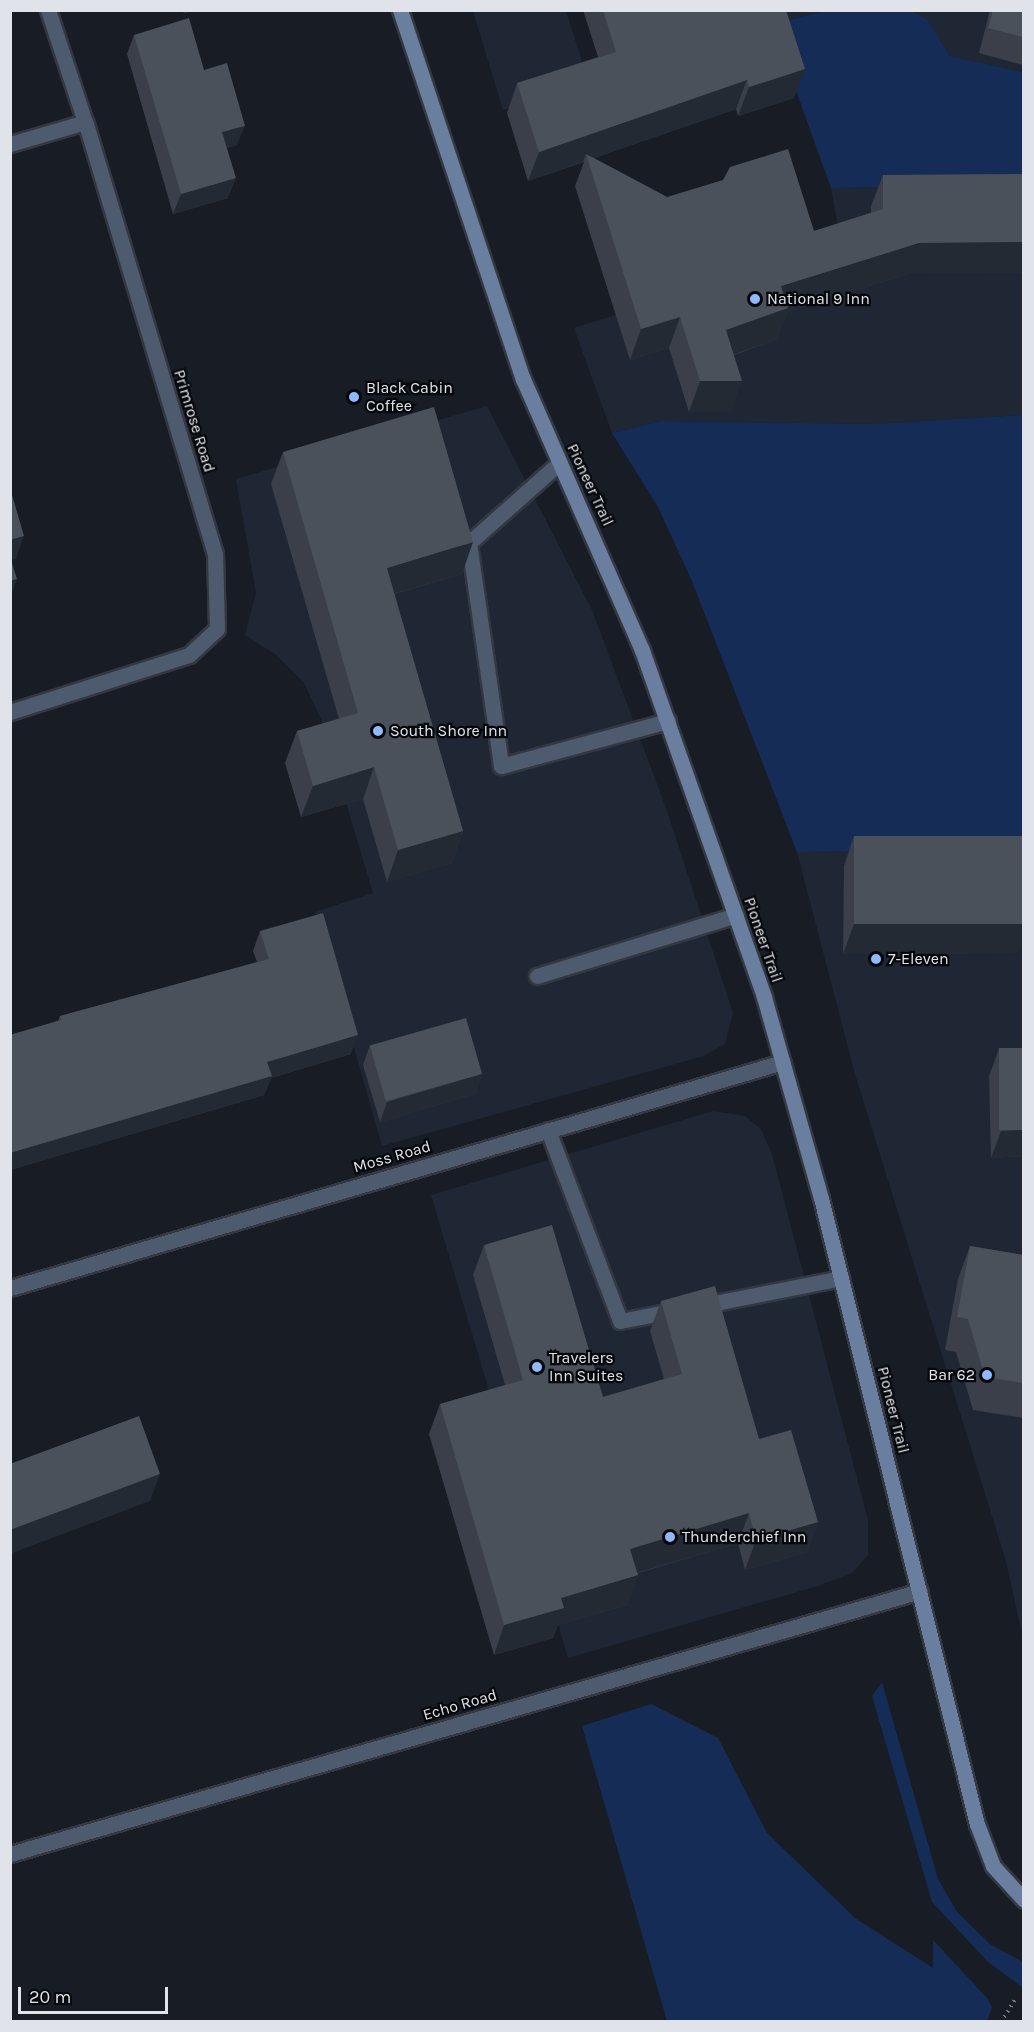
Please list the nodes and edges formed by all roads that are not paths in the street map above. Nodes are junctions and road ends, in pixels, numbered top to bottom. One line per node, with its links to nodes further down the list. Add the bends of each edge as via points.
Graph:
1 (48, 10): 3 (street, Primrose Road)
2 (400, 10): 5 (main road, Pioneer Trail, via 523,379)
3 (85, 122): 4 (street); 6 (street, Primrose Road, via 215,554 220,595 217,629 189,655)
4 (10, 144)
5 (559, 463): 7 (main road, Pioneer Trail, via 614,579); 7 (street, via 469,543 501,766)
6 (10, 712)
7 (668, 721): 8 (main road, Pioneer Trail)
8 (735, 915): 9 (street); 10 (main road, Pioneer Trail)
9 (537, 976)
10 (783, 1062): 11 (street, Moss Road); 12 (main road, Pioneer Trail)
11 (548, 1130): 12 (street, via 620,1321); 13 (street, Moss Road)
12 (841, 1278): 14 (main road, Pioneer Trail)
13 (10, 1288)
14 (920, 1591): 15 (street, Echo Road); 16 (main road, Pioneer Trail, via 984,1848 1007,1886)
15 (10, 1854)
16 (1023, 1900)

